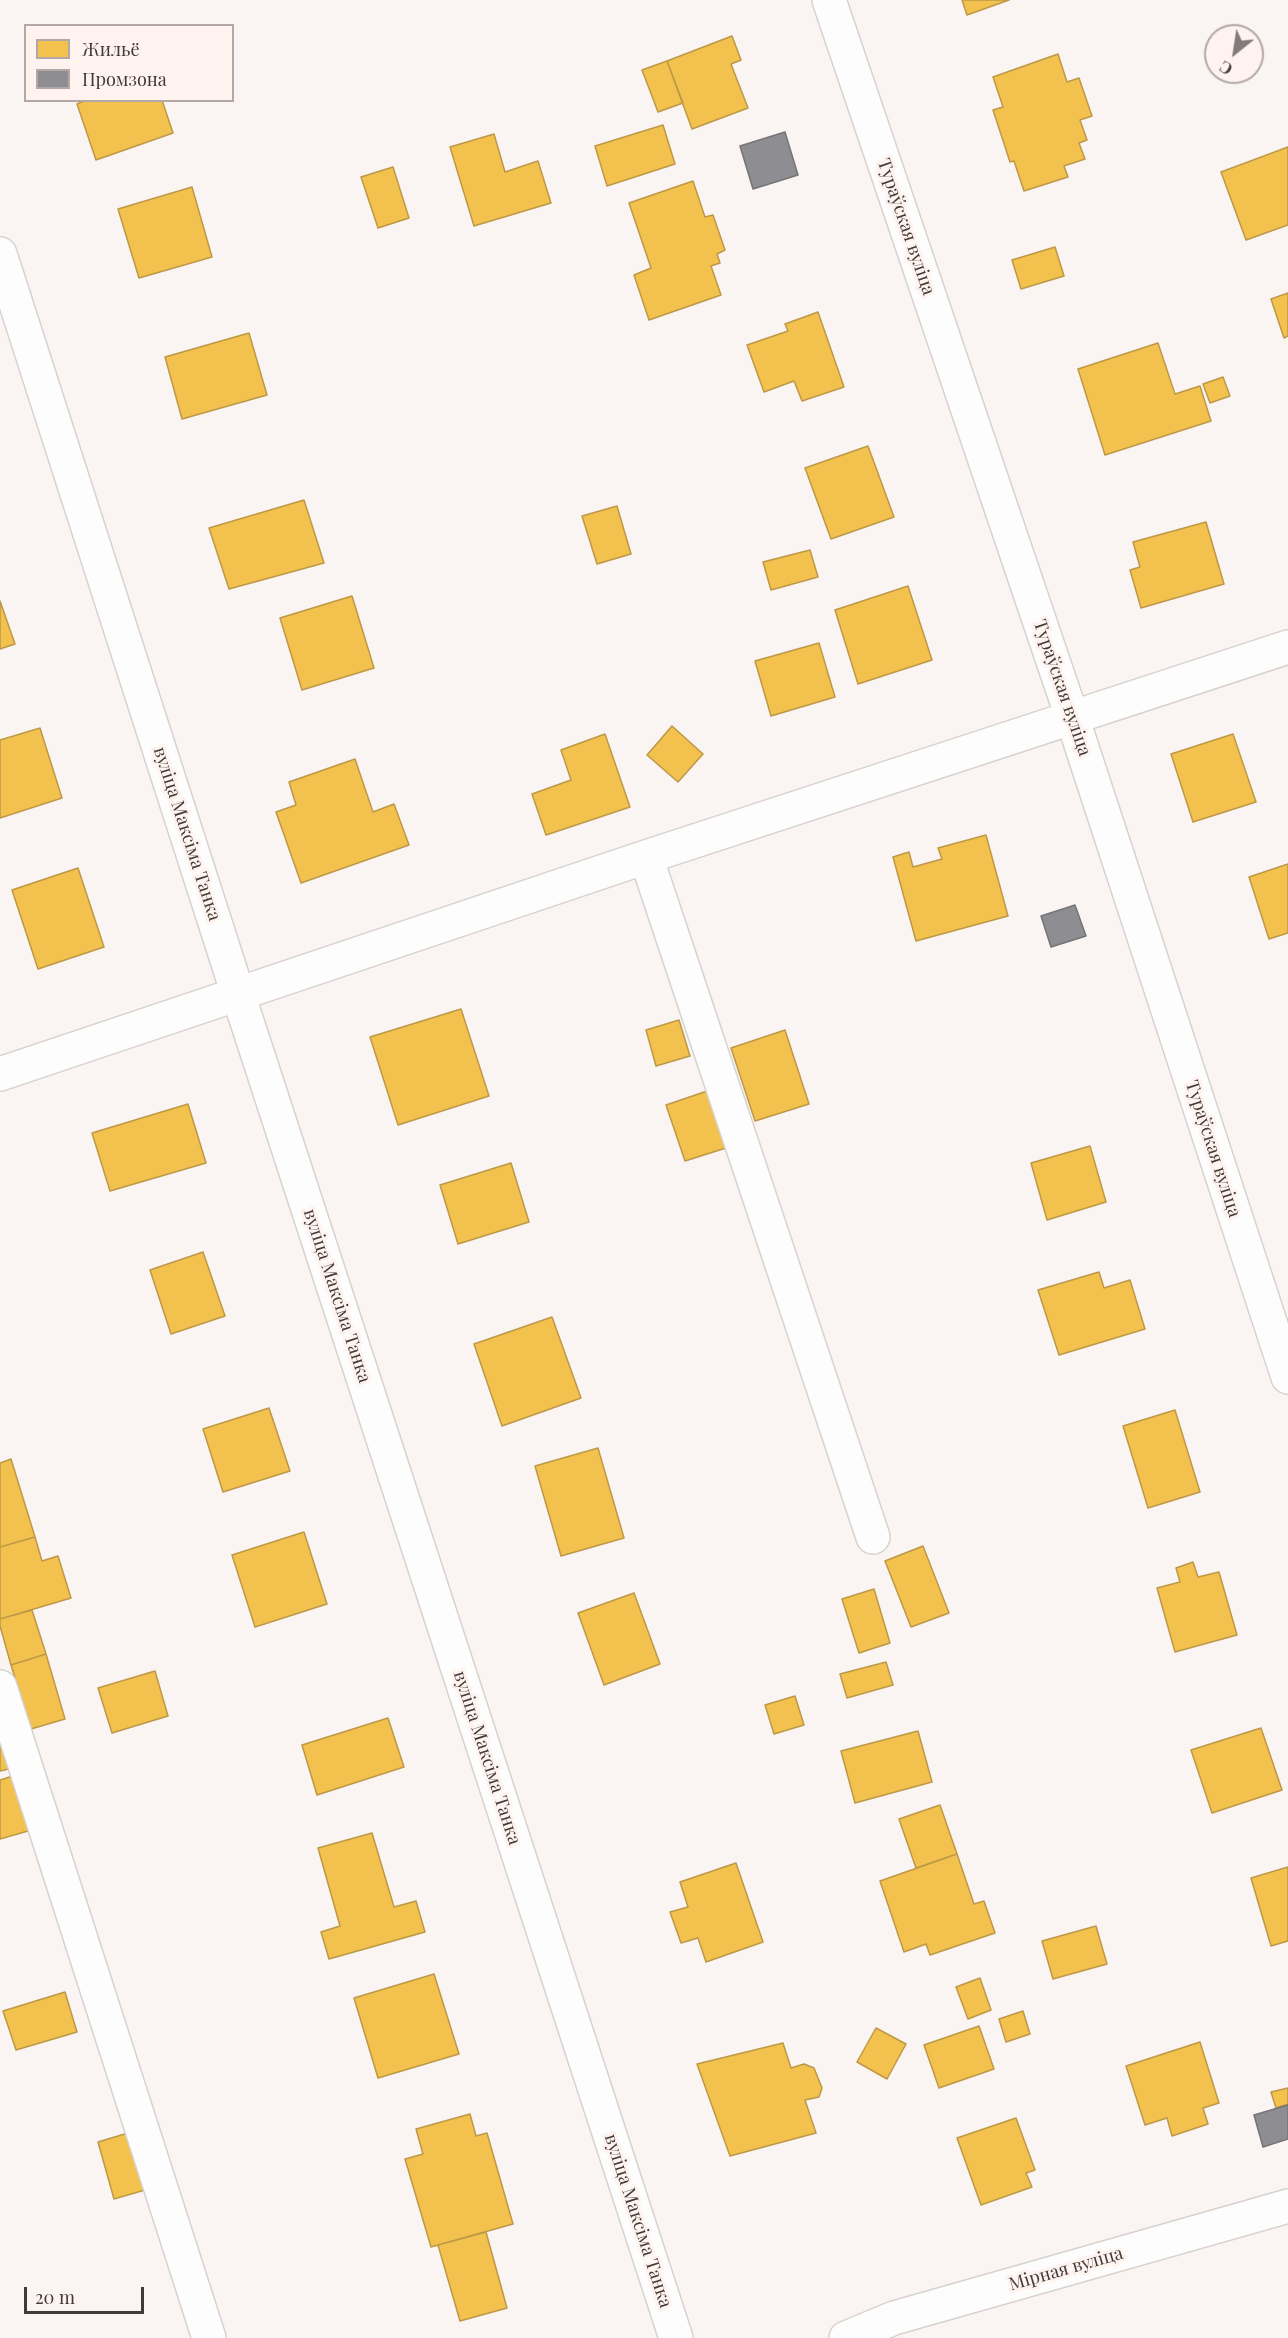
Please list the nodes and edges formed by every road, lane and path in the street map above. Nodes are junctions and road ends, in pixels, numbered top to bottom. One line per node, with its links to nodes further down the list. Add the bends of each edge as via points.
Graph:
1 (829, 0): 4 (street, Тураўская вуліца)
2 (0, 254): 6 (street, вуліца Максіма Танка)
3 (1288, 647): 4 (street)
4 (1072, 717): 5 (street); 8 (street, Тураўская вуліца)
5 (646, 857): 6 (street); 9 (street)
6 (238, 994): 7 (street); 13 (street, вуліца Максіма Танка)
7 (0, 1074)
8 (1288, 1377)
9 (873, 1537)
10 (0, 1687): 12 (street)
11 (1288, 2206): 14 (street, Мірная вуліца, via 894,2318)
12 (208, 2338)
13 (676, 2338)
14 (846, 2338)

